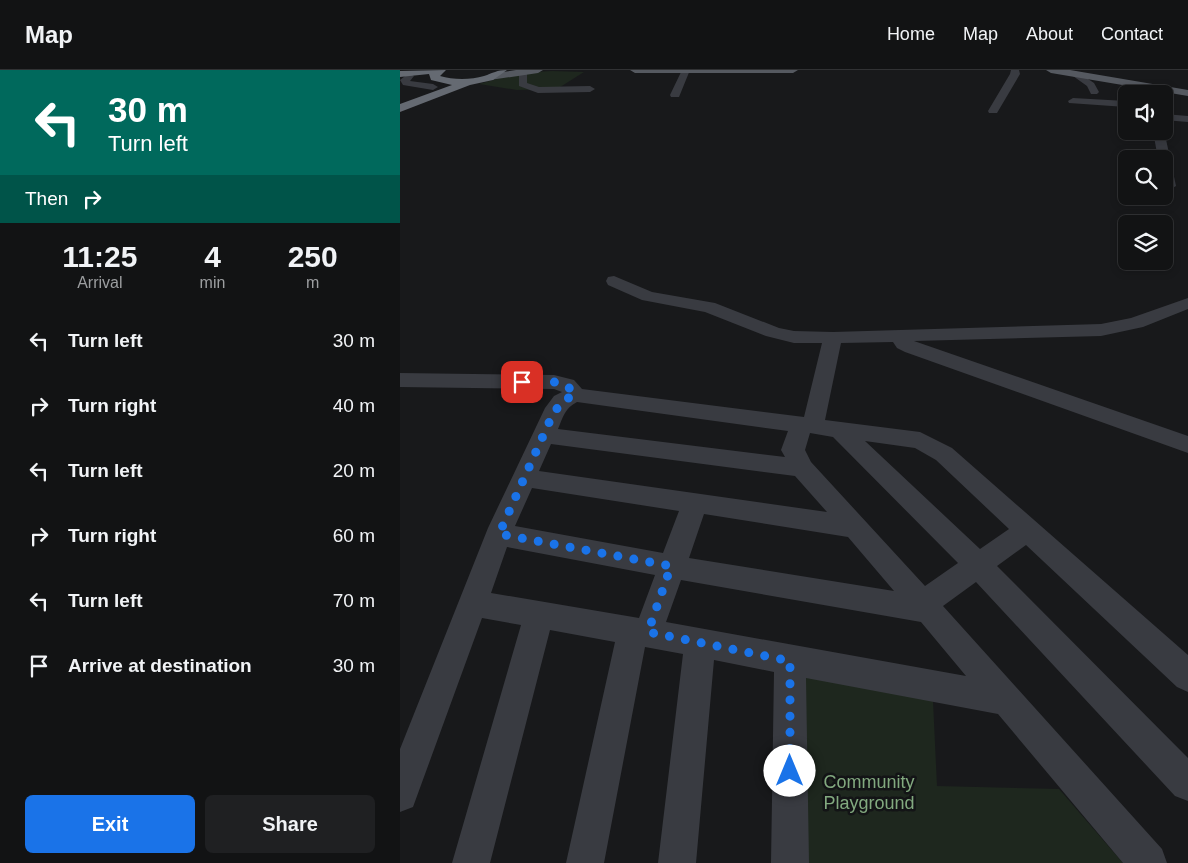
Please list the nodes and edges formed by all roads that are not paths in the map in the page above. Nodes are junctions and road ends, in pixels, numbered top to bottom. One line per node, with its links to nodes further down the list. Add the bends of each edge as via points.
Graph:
1 (502, 70): 14 (highway)
2 (538, 70): 10 (main road)
3 (635, 70): 4 (main road)
4 (686, 70): 5 (main road); 20 (street)
5 (720, 70): 6 (main road)
6 (756, 70): 7 (main road)
7 (793, 70)
8 (1015, 70): 25 (street)
9 (1051, 70): 11 (main road)
10 (523, 71): 14 (main road); 16 (street, via 522,84 535,89)
11 (1076, 74): 15 (main road); 17 (street, via 1091,85)
12 (403, 75): 13 (highway)
13 (437, 77): 14 (highway, via 455,82); 22 (highway, via 420,94)
14 (484, 79): 24 (highway)
15 (1121, 85)
16 (590, 89)
17 (1094, 92)
18 (1173, 92): 19 (main road)
19 (1188, 93)
20 (675, 95)
21 (1073, 101): 23 (street)
22 (400, 102)
23 (1118, 104)
24 (400, 109)
25 (993, 111)
26 (1173, 118): 27 (street)
27 (1188, 119)
28 (614, 281): 31 (street, via 648,296 709,307 774,332 794,337)
29 (1188, 303): 30 (street, via 1136,323 1101,330)
30 (898, 336): 31 (street); 36 (street, via 912,348)
31 (833, 338): 34 (street)
32 (400, 380): 33 (street, via 554,382 571,387)
33 (575, 395): 34 (street); 35 (street, via 556,408)
34 (818, 427): 37 (street, via 793,450); 41 (street, via 909,437 926,443 944,454); 43 (street)
35 (544, 435): 37 (street); 38 (street)
36 (1188, 445)
37 (802, 468): 40 (street)
38 (526, 478): 39 (street); 42 (street)
39 (695, 504): 40 (street); 44 (street)
40 (856, 527): 46 (street)
41 (1028, 530): 43 (street); 51 (street)
42 (499, 534): 44 (street); 45 (street)
43 (978, 565): 46 (street); 53 (street)
44 (671, 566): 46 (street); 48 (street)
45 (471, 603): 47 (street); 54 (street)
46 (924, 607): 52 (street)
47 (540, 614): 48 (street); 55 (street)
48 (641, 631): 49 (street); 56 (street)
49 (700, 643): 50 (street); 57 (street)
50 (790, 661): 52 (street); 58 (street)
51 (1188, 676)
52 (1004, 699): 59 (street)
53 (1188, 783)
54 (400, 794)
55 (471, 863)
56 (585, 863)
57 (676, 863)
58 (790, 863)
59 (1148, 863)

